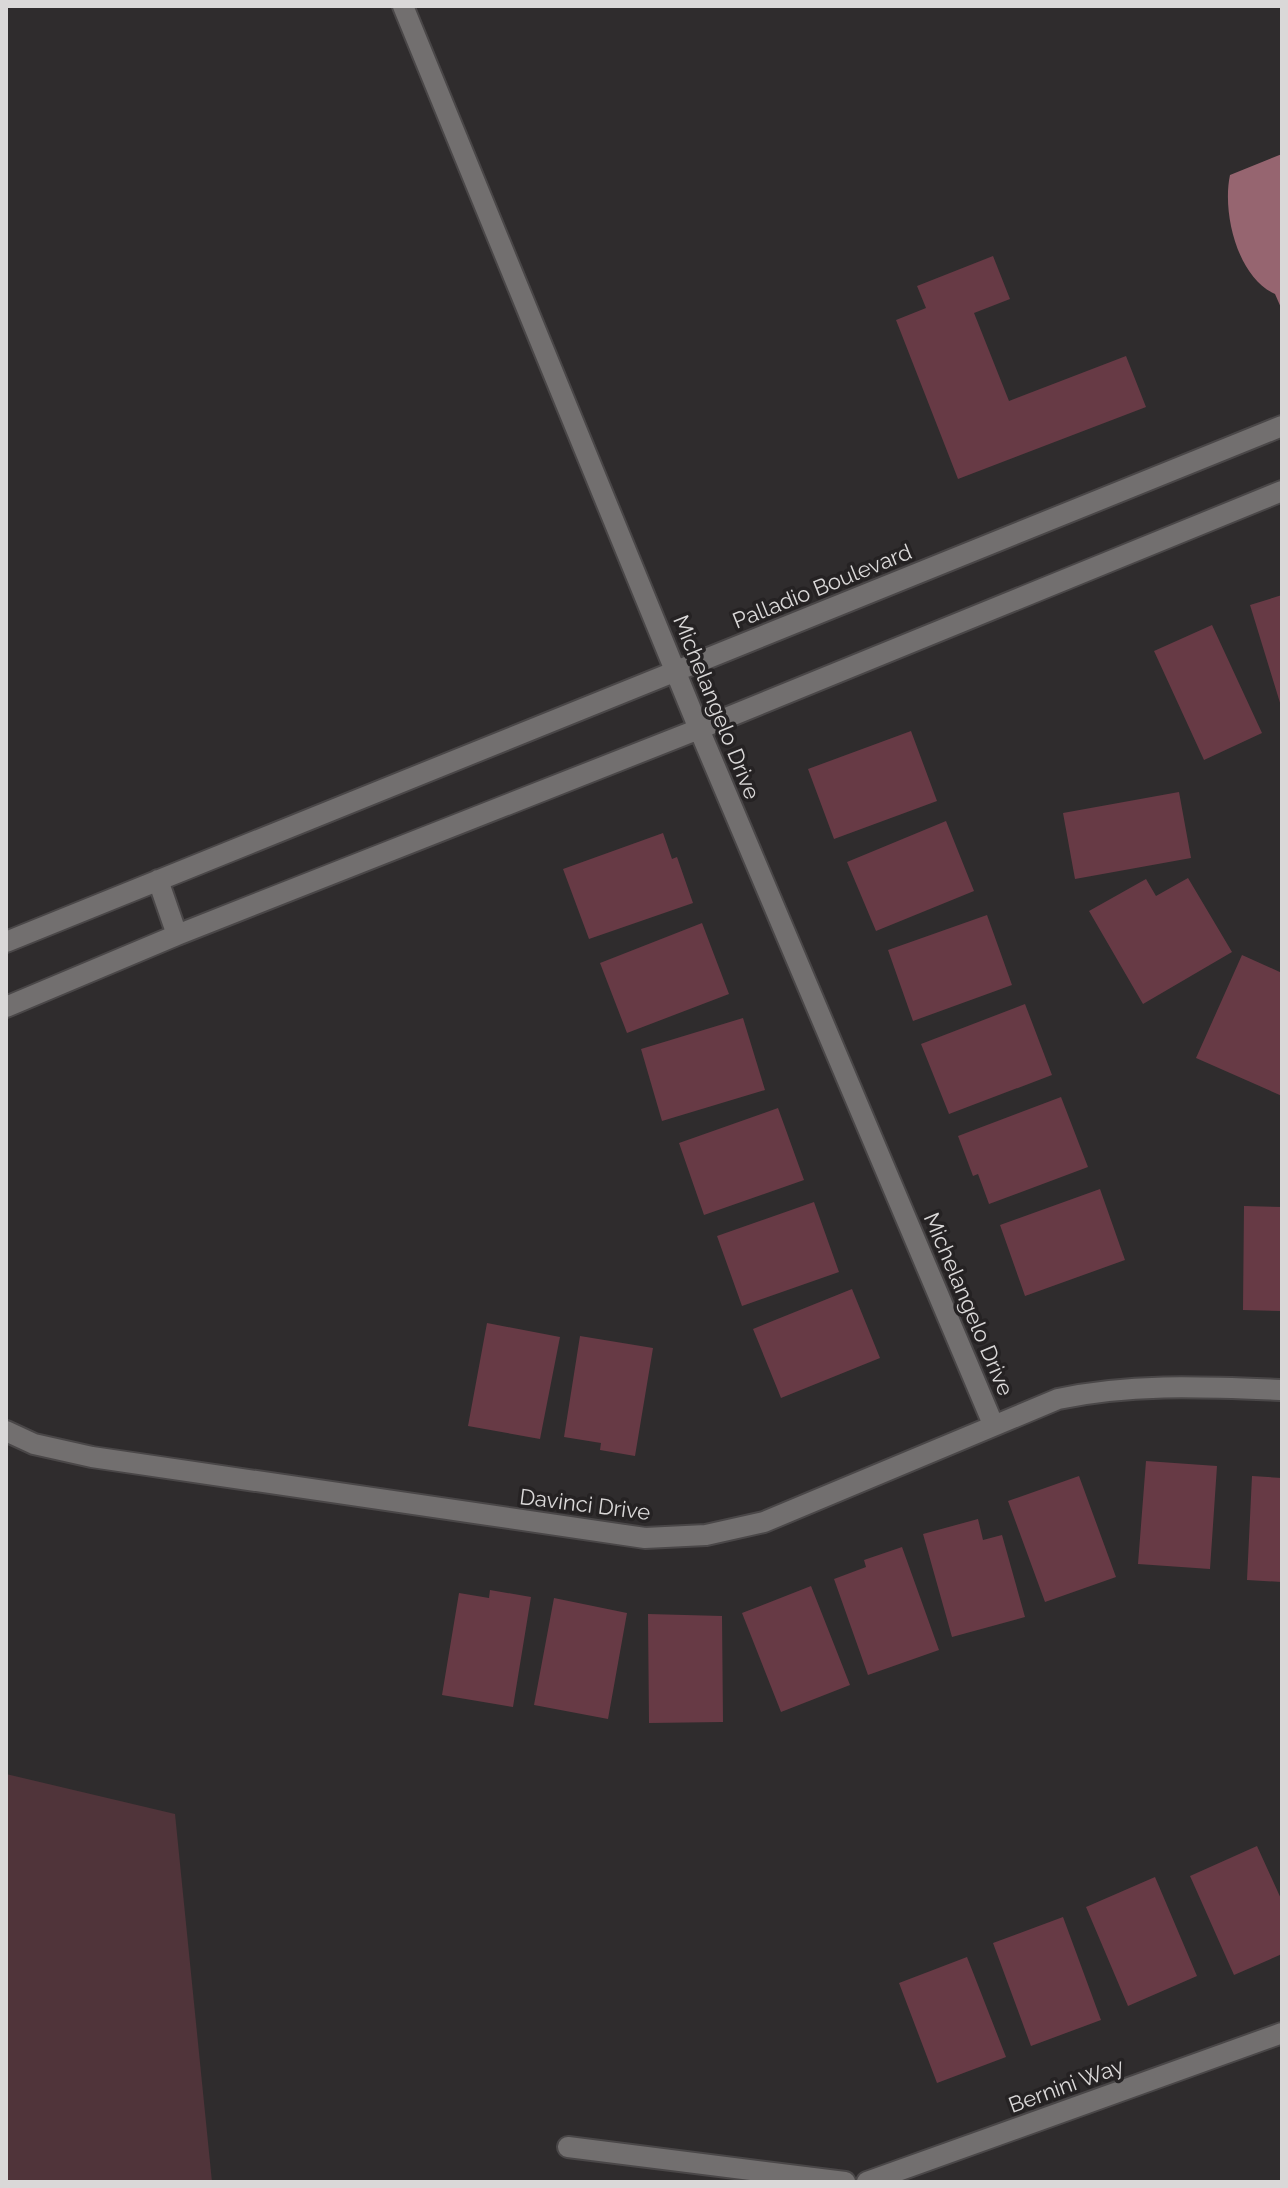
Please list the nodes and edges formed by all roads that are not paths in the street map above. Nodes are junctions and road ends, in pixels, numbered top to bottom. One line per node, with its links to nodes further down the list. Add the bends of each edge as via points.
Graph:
1 (403, 6): 4 (street, Michelangelo Drive)
2 (1282, 426): 4 (street, Palladio Boulevard)
3 (1282, 491): 5 (street)
4 (676, 672): 5 (street, Michelangelo Drive); 6 (street, Palladio Boulevard)
5 (699, 729): 7 (street); 11 (street, Michelangelo Drive)
6 (158, 880): 7 (street); 8 (street, Palladio Boulevard)
7 (177, 935): 9 (street)
8 (6, 942)
9 (6, 1007)
10 (1282, 1390): 11 (street, Davinci Drive, via 1152,1385 1104,1389 1058,1399)
11 (993, 1424): 12 (street, Davinci Drive, via 764,1522 706,1535 645,1538 92,1457 34,1444)
12 (6, 1431)
13 (1282, 2033): 16 (street, Bernini Way)
14 (568, 2147): 15 (street)
15 (845, 2182)
16 (867, 2182)

